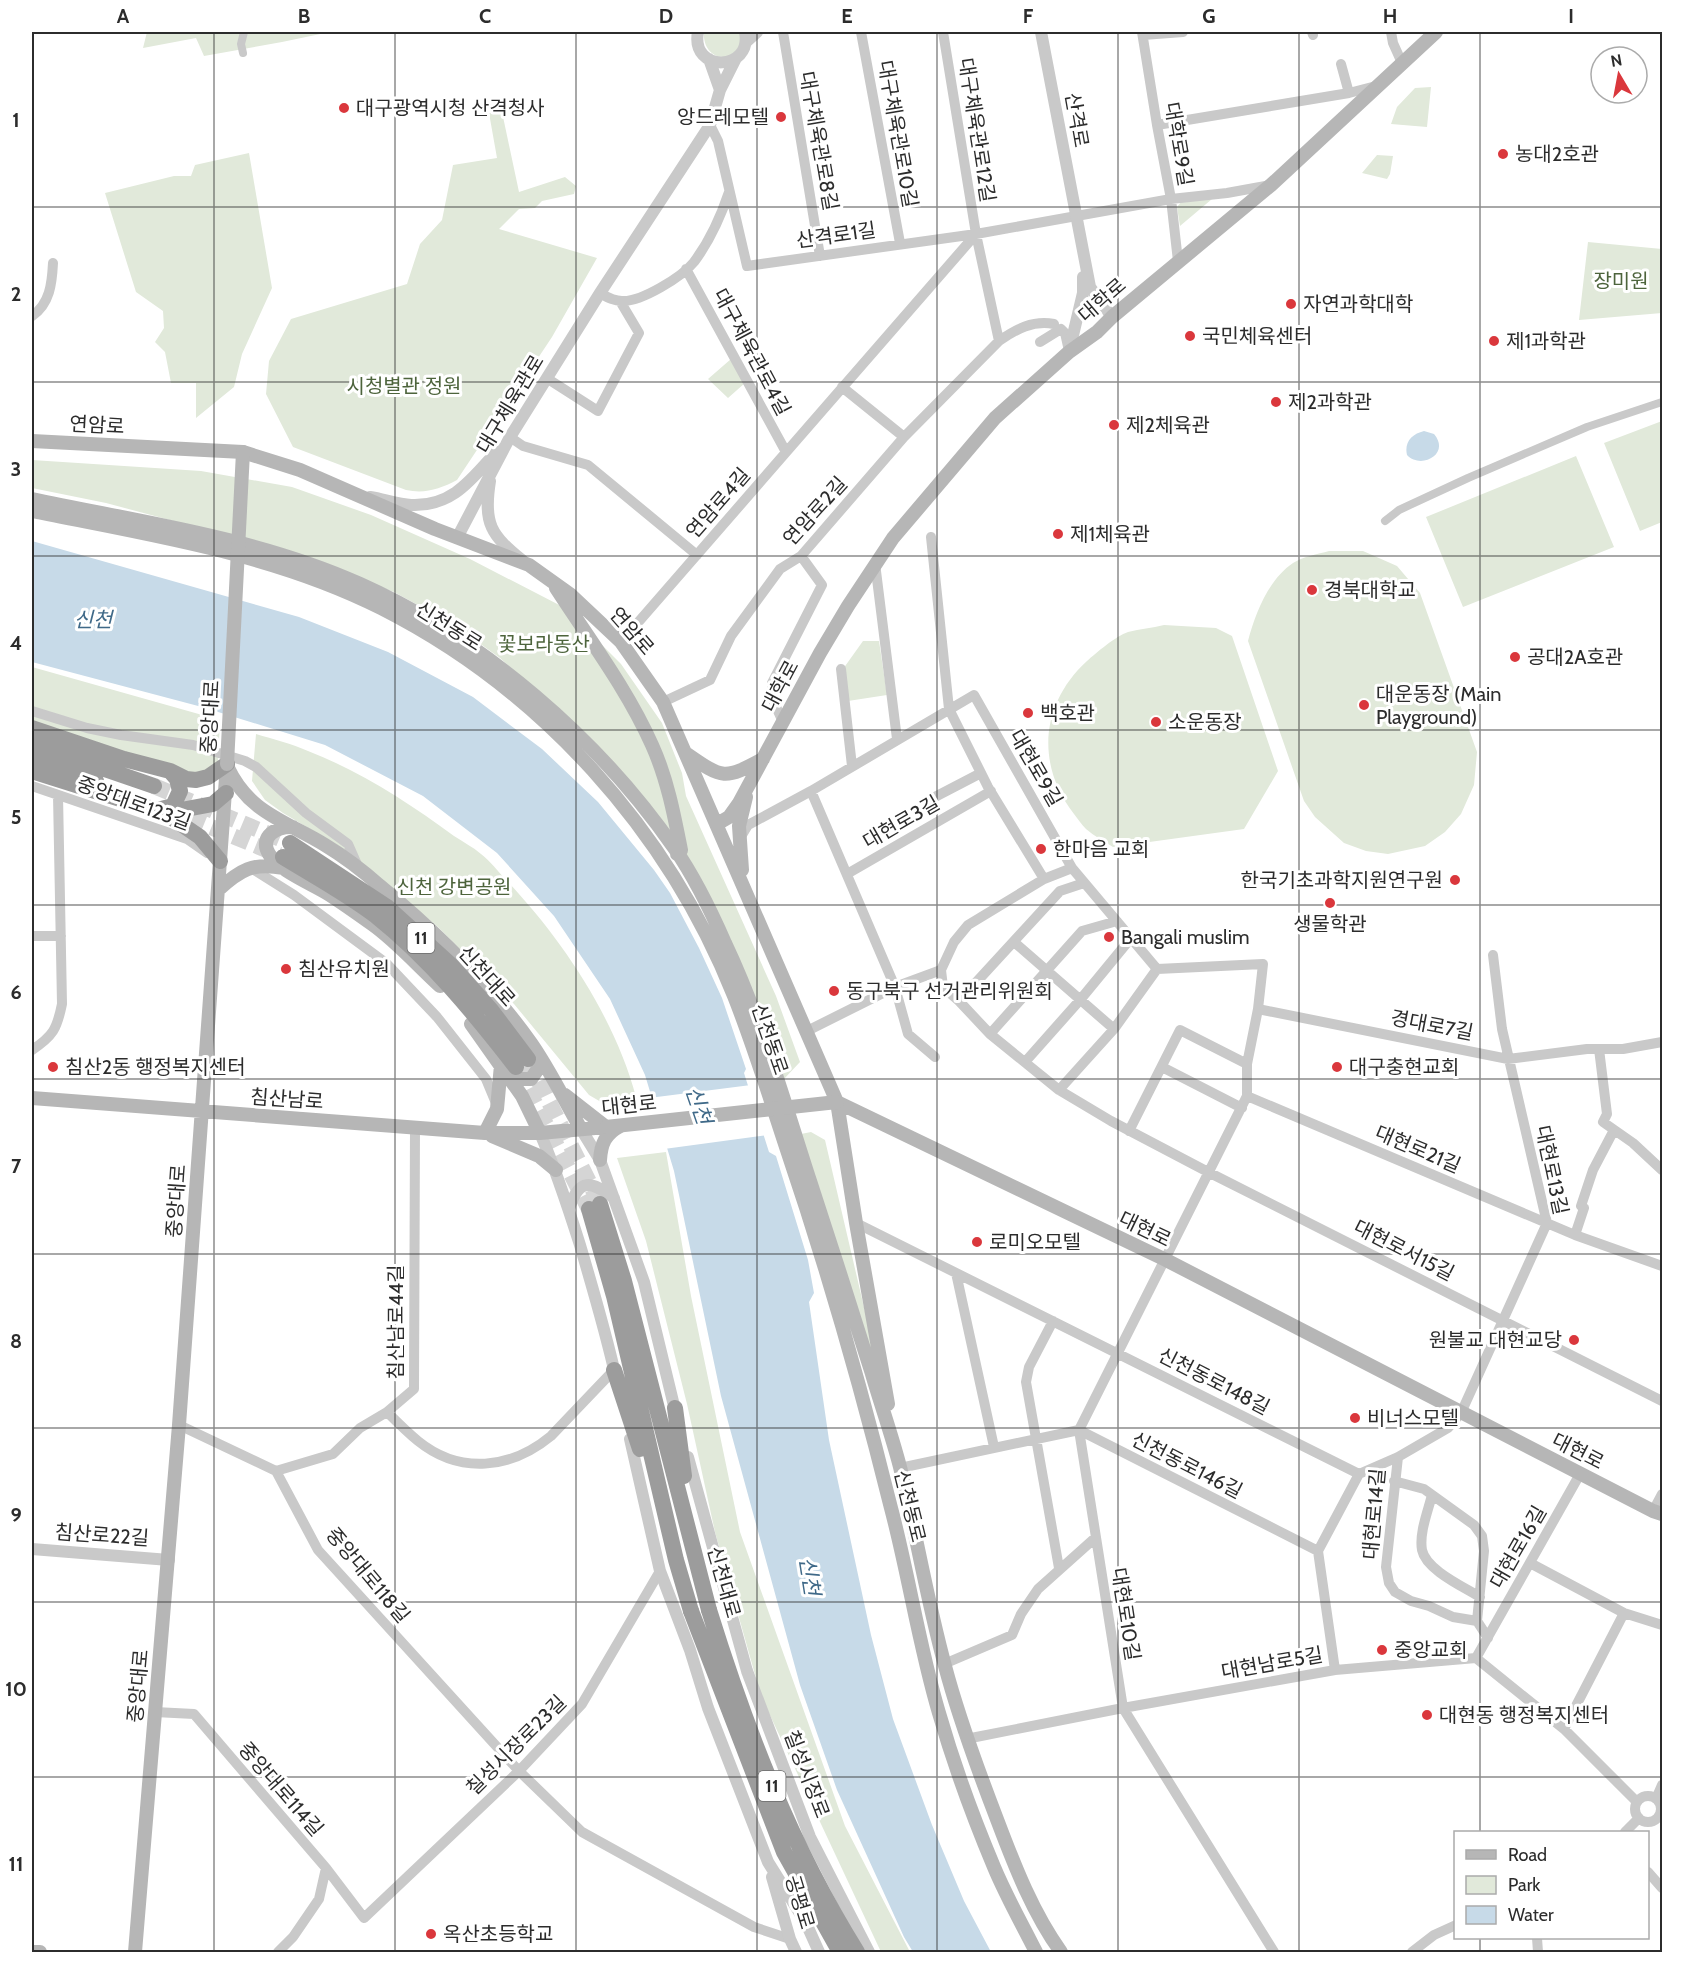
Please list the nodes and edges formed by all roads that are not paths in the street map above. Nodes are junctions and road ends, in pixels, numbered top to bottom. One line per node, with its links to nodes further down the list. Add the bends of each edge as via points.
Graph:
1 (244, 32): 13 (street)
2 (697, 32): 15 (street, via 699,48)
3 (757, 32): 12 (street, 대구체육관로)
4 (783, 32): 30 (street, 대구체육관로8길)
5 (861, 32): 28 (street, 대구체육관로10길)
6 (943, 32): 27 (street, 대구체육관로12길)
7 (1041, 32): 26 (street, 산격로)
8 (1177, 32): 11 (street, 대학로9길)
9 (1391, 32): 16 (street)
10 (1436, 32): 16 (main road, 대학로)
11 (1143, 33): 22 (street, 대학로9길)
12 (745, 37): 14 (street, 대구체육관로, via 741,54)
13 (243, 53)
14 (736, 58): 15 (street, via 722,63); 19 (street, 대구체육관로)
15 (708, 59): 19 (street)
16 (1402, 63): 18 (main road, 대학로)
17 (1341, 64): 20 (street)
18 (1376, 86): 20 (street, 대학로); 23 (main road, 대학로)
19 (720, 90): 21 (street, 대구체육관로)
20 (1349, 93): 22 (street, 대학로)
21 (710, 125): 24 (street, 산격로1길, via 718,141); 34 (street, 대구체육관로)
22 (1156, 125): 25 (street, 대학로9길)
23 (1271, 185): 25 (street); 31 (main road, 대학로)
24 (729, 190): 30 (street, 산격로1길, via 747,266); 33 (street, via 709,236 693,264)
25 (1171, 199): 26 (street); 31 (street, 대학로9길)
26 (1075, 216): 27 (street, 산격로1길); 29 (street, 산격로)
27 (976, 234): 28 (street, 산격로1길); 39 (street); 43 (street, 연암로4길)
28 (900, 243): 30 (street, 산격로1길)
29 (1083, 255): 37 (street, 산격로, via 1090,287); 41 (street, via 1083,293)
30 (820, 256)
31 (1179, 261): 37 (main road, 대학로)
32 (53, 263): 36 (street, via 52,287)
33 (686, 268): 35 (street, via 660,288); 51 (street, 대구체육관로4길)
34 (600, 293): 35 (street); 42 (street, 대구체육관로)
35 (620, 301): 42 (street, via 639,333 598,411)
36 (32, 316)
37 (1112, 317): 41 (main road, 대학로)
38 (1054, 324): 39 (street, 연암로2길, via 1031,324)
39 (999, 341): 46 (street, 연암로2길)
40 (1040, 342): 41 (street, via 1061,329)
41 (1070, 352): 61 (main road, 대학로, via 995,418 913,512)
42 (548, 379): 45 (street, 대구체육관로)
43 (842, 387): 46 (street); 51 (street, 연암로4길)
44 (1662, 402): 56 (street, via 1587,427 1468,478)
45 (510, 437): 52 (street, 대구체육관로); 53 (street, via 464,487 443,501 412,505); 59 (street, via 523,446 588,465)
46 (904, 437): 60 (street, 연암로2길)
47 (32, 441): 48 (main road, 연암로)
48 (160, 447): 49 (main road, 연암로); 50 (main road, 연암로)
49 (32, 449)
50 (243, 452): 53 (main road, 연암로, via 300,470); 76 (main road, 중앙대로, bridge)
51 (786, 452): 59 (street, 연암로4길)
52 (490, 474): 58 (street, 대구체육관로); 62 (street, via 488,510 492,531)
53 (358, 495): 58 (main road, 연암로)
54 (32, 500): 94 (main road, 신천동로, via 271,552 326,570 405,606 489,658 554,713 615,774)
55 (32, 511): 96 (main road, 신천동로, via 274,566 366,601 425,632 526,704 570,746 606,784)
56 (1385, 521)
57 (931, 537): 67 (street)
58 (457, 538): 62 (main road, 연암로)
59 (697, 555): 64 (street, 연암로4길)
60 (801, 556): 66 (street, 연암로2길, via 780,569 738,626 710,680); 69 (street, via 822,585 772,683 772,698)
61 (876, 563): 69 (main road, 대학로); 71 (street)
62 (529, 565): 63 (main road, 연암로)
63 (552, 581): 64 (main road, 연암로); 94 (main road, via 652,745 671,799 681,850)
64 (621, 642): 66 (main road, 연암로)
65 (841, 669): 77 (street)
66 (663, 702): 73 (main road, 연암로)
67 (950, 709): 71 (street, 대현로9길); 80 (street); 98 (street, 대현로9길, via 974,695)
68 (32, 711): 99 (street, via 121,735 193,744 245,761 342,838 351,848)
69 (783, 722): 75 (main road, 대학로)
70 (32, 728): 79 (highway)
71 (897, 739): 77 (street, 대현로9길)
72 (32, 744): 88 (highway)
73 (686, 753): 75 (main road, via 726,775); 91 (main road, 연암로)
74 (32, 758): 88 (highway)
75 (763, 759): 82 (main road, 대학로)
76 (227, 764): 79 (highway, via 196,780); 85 (main road, 중앙대로); 93 (main road, via 249,799 268,813)
77 (852, 766): 83 (street, 대현로9길)
78 (32, 771): 88 (highway)
79 (170, 771): 88 (highway, via 180,791 177,801 172,806)
80 (981, 773): 84 (street); 87 (street)
81 (32, 786): 86 (street, 중앙대로123길)
82 (748, 788): 89 (main road); 91 (main road, 대학로, via 729,817)
83 (812, 791): 90 (street, 대현로9길); 100 (street)
84 (991, 791): 100 (street, 대현로3길); 101 (street)
85 (226, 793): 88 (highway, via 213,804); 95 (main road, 중앙대로)
86 (58, 795): 95 (street, 중앙대로123길, via 187,839); 107 (street)
87 (931, 799)
88 (155, 802): 95 (highway, via 200,837)
89 (744, 803): 90 (street, via 755,814); 92 (main road)
90 (764, 816): 92 (street, 대현로9길, via 748,825)
91 (717, 824): 103 (main road, 연암로)
92 (739, 841): 103 (main road)
93 (288, 849): 97 (main road, via 266,864); 99 (main road, via 325,845); 126 (highway, 신천대로 / 11, via 376,917 439,973)
94 (678, 853): 96 (main road); 170 (main road, 신천동로, via 746,989 844,1283)
95 (220, 861): 104 (main road, 중앙대로)
96 (666, 864): 225 (main road, 신천동로, via 734,996 767,1090 859,1383 941,1719 994,1868)
97 (251, 868): 104 (main road); 136 (street, via 386,963 437,1017 486,1079)
98 (1072, 868): 101 (street); 102 (street, 대현로9길)
99 (359, 869): 126 (main road, via 407,908 477,975 531,1043)
100 (847, 874): 114 (street)
101 (1044, 879): 112 (street, via 968,925 954,942)
102 (1084, 883): 105 (street, 대현로9길); 109 (street, via 1060,891)
103 (744, 884): 119 (main road, 연암로)
104 (218, 890): 137 (main road, 중앙대로)
105 (1117, 921): 108 (street, 대현로9길); 113 (street, via 1082,931)
106 (32, 936): 107 (street)
107 (61, 936): 123 (street, via 62,1004 57,1027)
108 (1131, 938): 111 (street, 대현로9길); 115 (street)
109 (1014, 942): 113 (street); 116 (street)
110 (1493, 955): 125 (street, 대현로13길)
111 (1157, 969): 117 (street, via 1263,964); 118 (street)
112 (941, 970): 114 (street); 116 (street, 대현로서15길, via 943,987)
113 (1045, 971): 115 (street); 120 (street)
114 (895, 987): 119 (street); 124 (street, via 908,1034)
115 (1080, 1000): 118 (street); 127 (street)
116 (959, 1001): 120 (street, 대현로서15길)
117 (1258, 1009): 125 (street, 경대로7길); 128 (street)
118 (1114, 1029): 131 (street)
119 (807, 1030): 134 (main road, 연암로)
120 (990, 1034): 127 (street, 대현로서15길)
121 (1662, 1042): 122 (street, 경대로7길)
122 (1599, 1049): 125 (street, 경대로7길); 140 (street, via 1607,1114 1603,1122)
123 (32, 1050)
124 (935, 1057)
125 (1508, 1059): 152 (street, 대현로13길)
126 (521, 1062): 130 (main road); 136 (main road); 144 (main road, via 522,1096)
127 (1025, 1062): 131 (street, 대현로서15길)
128 (1247, 1064): 129 (street, via 1180,1030); 132 (street)
129 (1162, 1067): 135 (street); 141 (street)
130 (560, 1090): 139 (main road); 142 (main road)
131 (1059, 1090): 141 (street, 대현로서15길)
132 (1247, 1096): 135 (street); 152 (street, 대현로21길)
133 (32, 1098): 137 (main road, 침산남로)
134 (837, 1102): 142 (main road, 대현로, bridge, via 621,1125); 151 (main road, 연암로); 154 (main road, 대현로)
135 (1242, 1108): 148 (street)
136 (497, 1109): 143 (main road)
137 (202, 1112): 138 (main road, 침산남로); 165 (main road, 중앙대로)
138 (415, 1128): 143 (main road, 침산남로); 163 (street, 침산남로44길, via 414,1389)
139 (581, 1129): 142 (main road, 대현로); 144 (main road, 대현로); 145 (street, 칠성시장로)
140 (1614, 1130): 147 (street); 153 (street, via 1593,1170)
141 (1129, 1131): 148 (street, 대현로서15길)
142 (606, 1132): 145 (main road)
143 (484, 1133): 144 (main road, 침산남로); 146 (main road, via 539,1156)
144 (540, 1133): 146 (street)
145 (600, 1160): 149 (street, 칠성시장로)
146 (556, 1170): 150 (street)
147 (1662, 1170)
148 (1210, 1173): 154 (street); 157 (street, 대현로서15길)
149 (601, 1204): 150 (street, via 597,1186 585,1185 573,1194); 162 (street, 칠성시장로, via 644,1282); 179 (highway, 신천대로); 183 (highway, 신천대로, via 614,1296)
150 (568, 1209): 160 (street, via 602,1316)
151 (856, 1223): 156 (street, 신천동로148길); 170 (main road, 연암로)
152 (1547, 1223): 153 (street, 대현로21길); 157 (street, 대현로13길)
153 (1575, 1235): 155 (street, 대현로21길)
154 (1166, 1260): 159 (street); 164 (main road, 대현로)
155 (1662, 1266)
156 (956, 1273): 158 (street, 신천동로148길); 168 (street)
157 (1502, 1320): 161 (street, 대현로서15길); 164 (street, 대현로13길)
158 (1053, 1321): 159 (street, 신천동로148길); 167 (street, via 1026,1373)
159 (1118, 1353): 166 (street); 172 (street, 신천동로148길)
160 (614, 1370): 163 (street, via 540,1445 498,1463 453,1461 419,1442); 183 (highway); 186 (street)
161 (1662, 1401)
162 (675, 1408): 179 (highway); 210 (street, 칠성시장로, via 747,1671 807,1829)
163 (387, 1412): 171 (street, 침산남로44길, via 360,1428 333,1454)
164 (1461, 1413): 169 (street, 대현로14길, via 1448,1428); 173 (main road, 대현로)
165 (180, 1425): 171 (street); 182 (main road, 중앙대로)
166 (1079, 1431): 167 (street); 178 (street, 대현로10길); 181 (street, 신천동로146길)
167 (1037, 1439): 168 (street); 185 (street)
168 (994, 1447): 170 (street)
169 (1398, 1457): 172 (street, 대현로14길); 174 (street, 대현로14길)
170 (900, 1468): 193 (main road, 신천동로)
171 (276, 1471): 199 (street, 중앙대로118길, via 318,1550)
172 (1359, 1474): 181 (street, 대현로14길)
173 (1580, 1474): 177 (main road, 대현로); 184 (street, 대현로16길)
174 (1394, 1481): 176 (street, 대현로16길); 189 (street, 대현로14길, via 1386,1567 1389,1583 1395,1592 1411,1601 1453,1617)
175 (1662, 1494): 177 (street)
176 (1432, 1495): 187 (street, 대현로16길, via 1474,1525 1482,1536 1485,1551); 187 (street, 대현로16길, via 1423,1532 1426,1561)
177 (1658, 1512)
178 (1095, 1538): 185 (street); 195 (street, 대현로10길)
179 (693, 1549): 223 (highway, 신천대로 / 11, bridge, via 732,1682 767,1774 797,1844)
180 (32, 1550): 182 (street, 침산로22길)
181 (1318, 1551): 194 (street)
182 (169, 1560): 196 (main road, 중앙대로)
183 (676, 1560): 221 (highway, 신천대로 / 11, bridge, via 691,1611 784,1851)
184 (1530, 1563): 188 (street); 191 (street, 대현로16길)
185 (1059, 1568): 193 (street, via 1038,1589 1012,1635)
186 (660, 1571): 199 (street, 칠성시장로23길, via 582,1704); 206 (street)
187 (1480, 1597): 189 (street, 대현로16길)
188 (1624, 1613): 190 (street); 197 (street)
189 (1477, 1621): 191 (street)
190 (1662, 1625)
191 (1488, 1638): 192 (street, 대현로16길)
192 (1476, 1658): 194 (street, 대현남로5길); 197 (street)
193 (944, 1664): 198 (main road, 신천동로)
194 (1335, 1670): 195 (street, 대현남로5길)
195 (1123, 1708): 198 (street, 대현남로5길); 227 (street, 대현로10길)
196 (155, 1712): 207 (street, 중앙대로114길, via 194,1714); 217 (main road, 중앙대로)
197 (1564, 1728): 202 (street)
198 (966, 1739): 226 (main road, 신천동로, via 1012,1857)
199 (519, 1771): 211 (street, 칠성시장로23길); 214 (street, via 582,1832 754,1927)
200 (1662, 1785): 201 (street)
201 (1656, 1799): 202 (street, via 1648,1796); 203 (street)
202 (1637, 1802): 204 (street)
203 (1661, 1814): 204 (street, via 1650,1822)
204 (1639, 1818): 205 (street)
205 (1627, 1831)
206 (768, 1862): 212 (street); 214 (street, 공평로)
207 (326, 1868): 211 (street, 중앙대로114길); 218 (street, via 319,1899)
208 (1649, 1874): 209 (street)
209 (1662, 1888)
210 (845, 1905): 212 (street, via 833,1929 818,1930); 222 (street, 공평로); 224 (street, 칠성시장로)
211 (364, 1918)
212 (806, 1923): 220 (street)
213 (1454, 1925): 228 (street)
214 (790, 1939): 219 (street, 공평로)
215 (32, 1952): 216 (main road)
216 (40, 1953)
217 (135, 1953)
218 (278, 1953)
219 (796, 1953)
220 (819, 1953)
221 (840, 1953)
222 (844, 1953)
223 (857, 1953)
224 (869, 1953)
225 (1036, 1953)
226 (1059, 1953)
227 (1274, 1953)
228 (1412, 1953)

